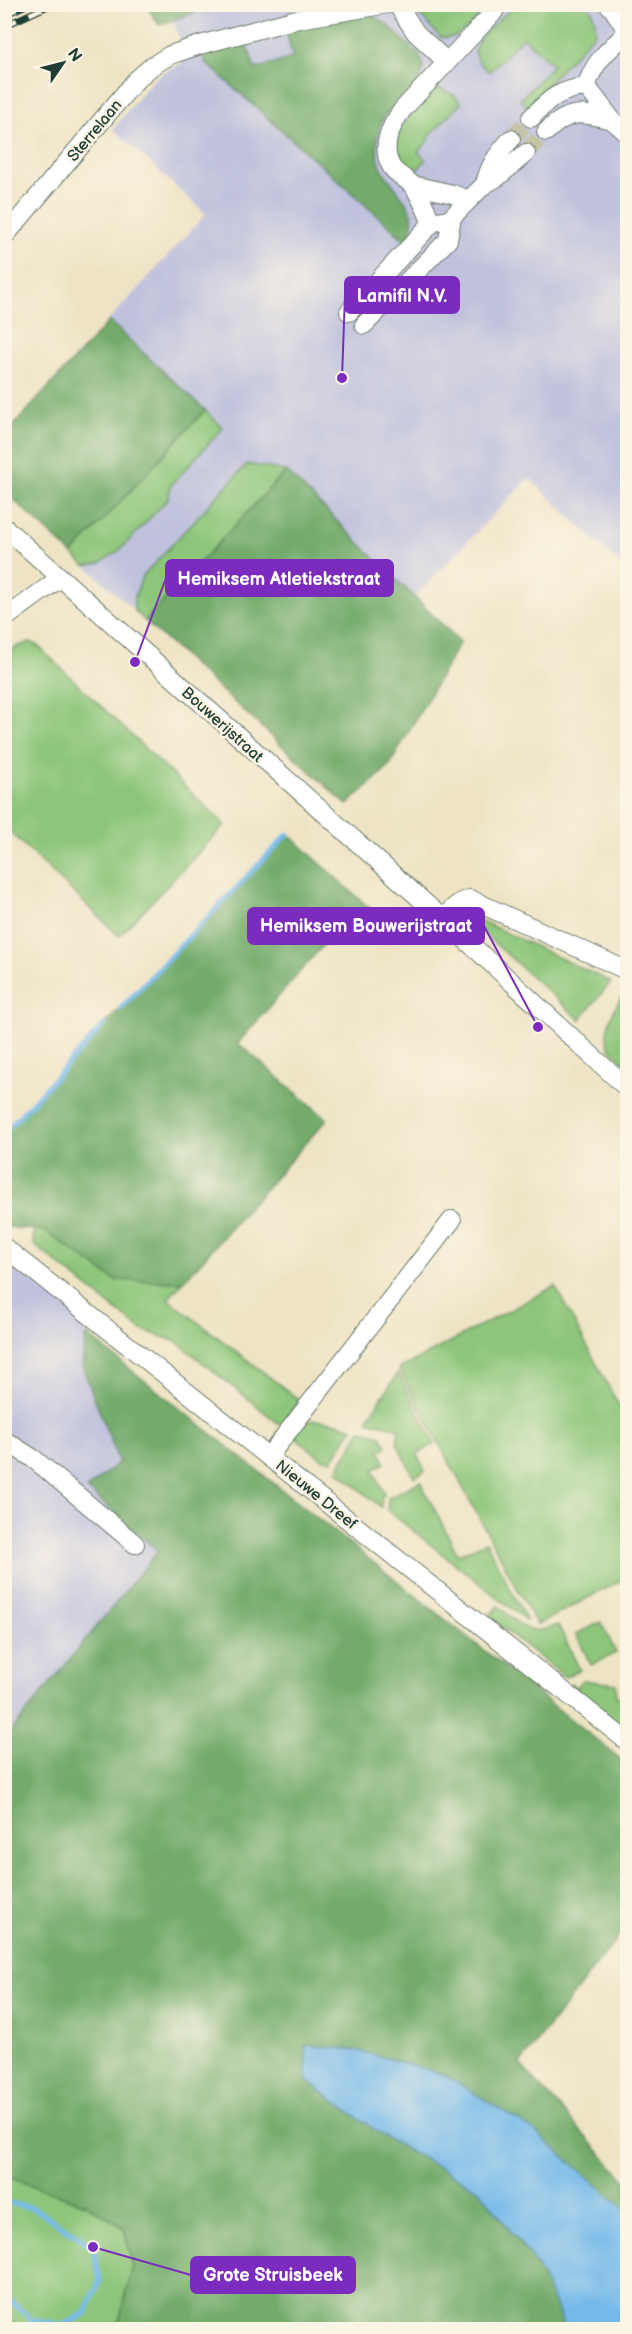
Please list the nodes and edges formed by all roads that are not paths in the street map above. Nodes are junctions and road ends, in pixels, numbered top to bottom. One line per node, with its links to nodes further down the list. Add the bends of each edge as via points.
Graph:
1 (388, 4): 19 (street, Sterrelaan, via 293,20 170,55 136,80)
2 (397, 4): 6 (street, via 416,33)
3 (498, 4): 6 (street)
4 (608, 4): 5 (street)
5 (627, 32): 7 (street, via 588,76)
6 (447, 62): 15 (street, via 403,109 388,136 386,151 392,167)
7 (587, 87): 8 (street, via 569,89 553,97); 9 (street)
8 (531, 118)
9 (612, 120): 10 (street, via 584,113 567,115); 11 (street)
10 (546, 132)
11 (627, 134)
12 (511, 139): 14 (street, via 497,155)
13 (526, 153): 14 (street, via 504,173)
14 (484, 184): 16 (street)
15 (412, 185): 16 (street); 18 (street)
16 (469, 200): 17 (street)
17 (452, 217): 18 (street); 21 (street, via 448,240)
18 (432, 223): 20 (street)
19 (4, 237)
20 (350, 312)
21 (364, 325)
22 (4, 527): 23 (street, Bouwerijstraat)
23 (60, 578): 24 (street); 25 (street, Bouwerijstraat)
24 (4, 619)
25 (443, 919): 26 (street, via 455,906 470,899); 27 (street, Bouwerijstraat)
26 (627, 970)
27 (627, 1089)
28 (452, 1220): 31 (street)
29 (4, 1247): 31 (street, Nieuwe Dreef)
30 (4, 1440): 32 (street, via 34,1459)
31 (269, 1456): 33 (street, Nieuwe Dreef)
32 (135, 1544)
33 (627, 1742)

